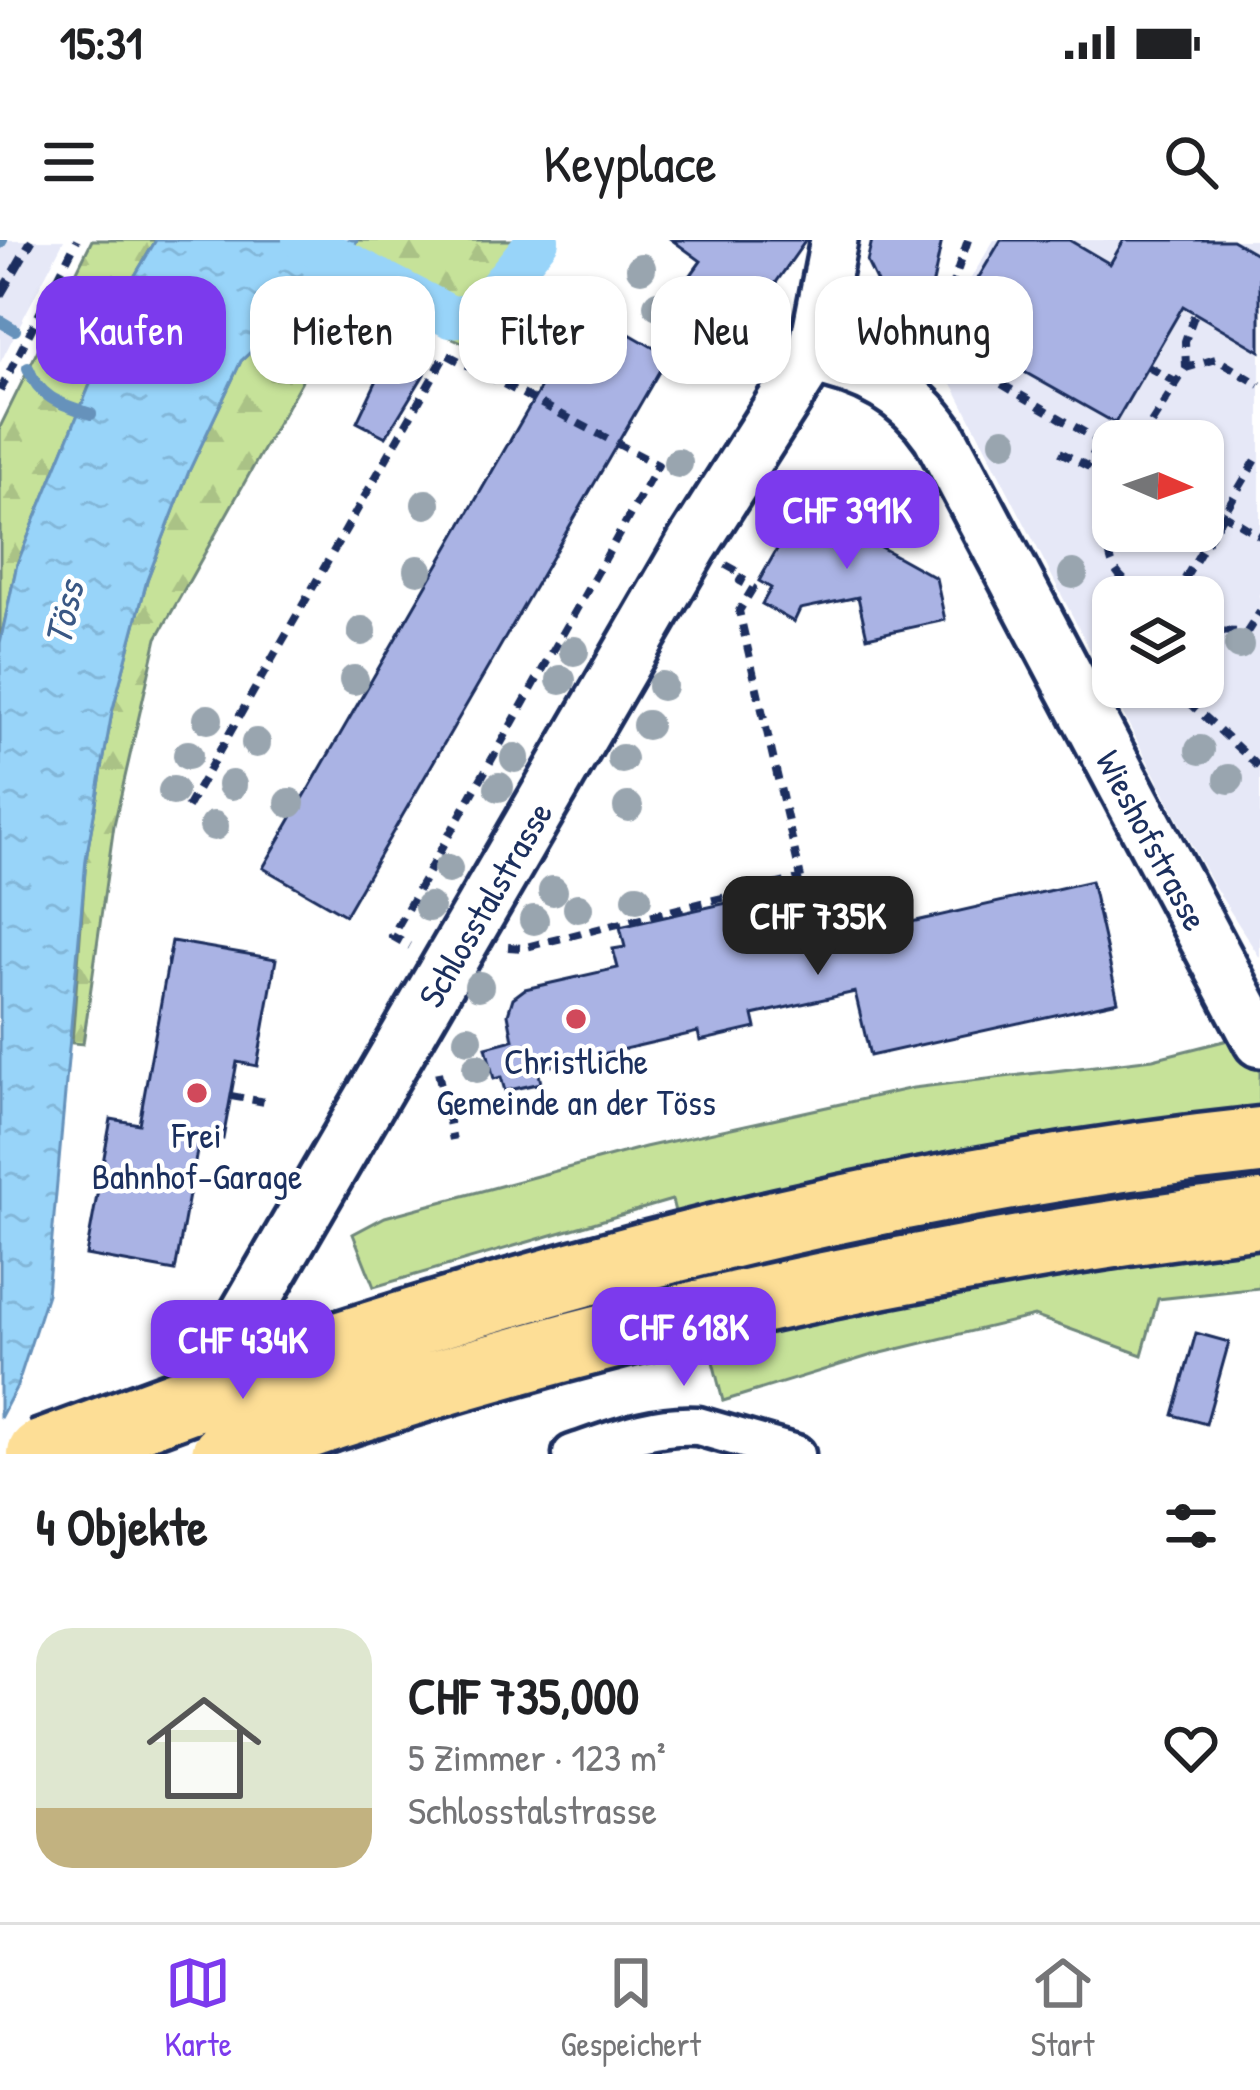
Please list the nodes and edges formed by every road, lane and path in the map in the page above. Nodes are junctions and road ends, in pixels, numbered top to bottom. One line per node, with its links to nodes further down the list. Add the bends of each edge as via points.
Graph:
1 (77, 240): 10 (path)
2 (834, 240): 5 (street)
3 (968, 240): 12 (path, via 921,354 986,375)
4 (1195, 313): 7 (path)
5 (811, 358): 26 (main road, Schlosstalstrasse); 27 (main road, Wieshofstrasse, via 842,363 898,390 939,435)
6 (1148, 367): 8 (path)
7 (1186, 368): 8 (path); 9 (path, via 1216,359)
8 (1175, 382): 11 (path)
9 (1260, 385)
10 (0, 391)
11 (1152, 420)
12 (1092, 437)
13 (1060, 452): 15 (path, via 1087,466)
14 (1260, 453): 17 (path)
15 (1092, 457)
16 (632, 511): 18 (path); 25 (path, via 658,465 446,353); 26 (path, via 392,936)
17 (1224, 515): 19 (path)
18 (647, 519)
19 (1260, 536)
20 (719, 562): 26 (path, via 753,588 739,611 803,878 522,948)
21 (1260, 612): 22 (path, via 1247,632)
22 (1224, 631)
23 (1196, 708): 24 (path)
24 (1260, 768)
25 (187, 808)
26 (442, 944): 34 (main road, Schlosstalstrasse)
27 (1260, 1041)
28 (434, 1058): 31 (path)
29 (230, 1096): 30 (path)
30 (265, 1102)
31 (454, 1140)
32 (1243, 1143): 35 (highway, bridge, via 985,1180 576,1274 307,1356)
33 (1260, 1214): 34 (highway, bridge, via 794,1292 492,1367 328,1418)
34 (193, 1440): 36 (street)
35 (40, 1454)
36 (258, 1454)
37 (572, 1454): 38 (street, via 682,1425)
38 (796, 1454)

